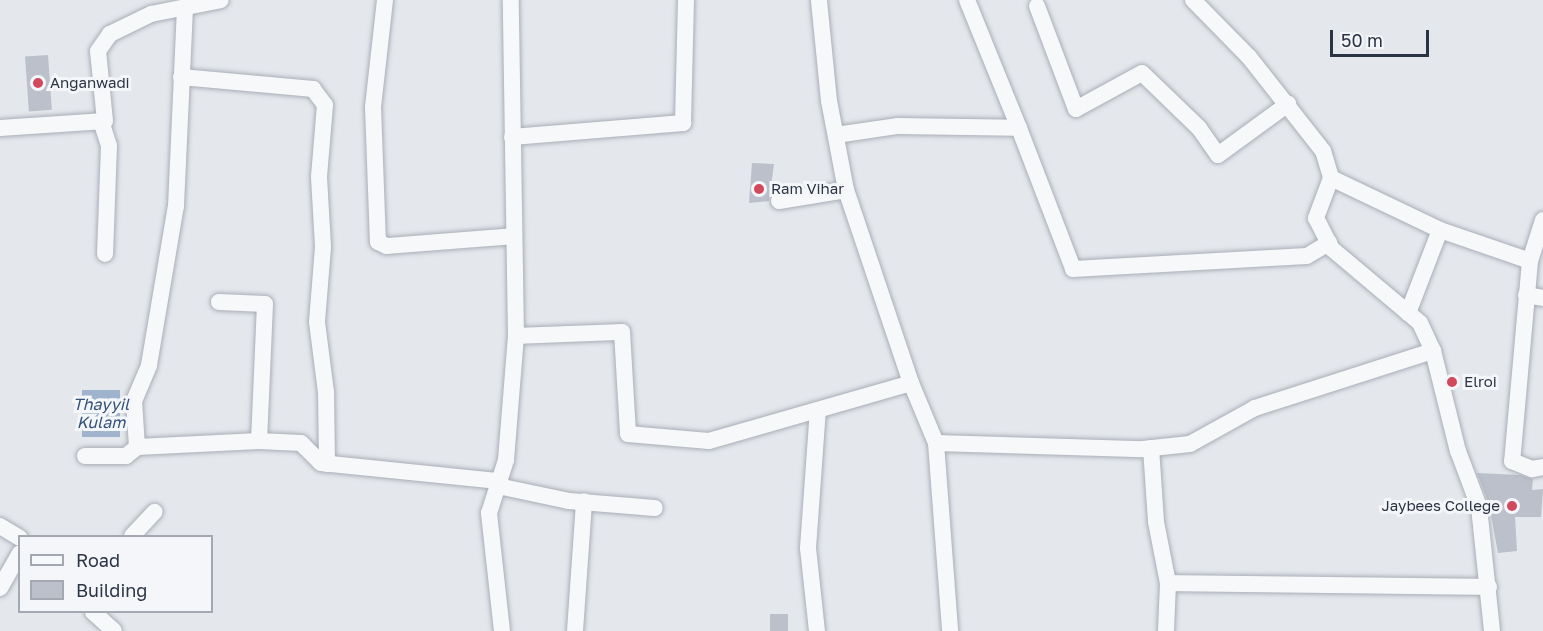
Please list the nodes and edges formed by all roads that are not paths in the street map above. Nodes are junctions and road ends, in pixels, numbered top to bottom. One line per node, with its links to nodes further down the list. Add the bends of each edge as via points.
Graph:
1 (221, 0): 9 (street)
2 (385, 0): 22 (street, via 373,107 378,242 387,246)
3 (511, 0): 16 (street)
4 (686, 0): 16 (street, via 683,123)
5 (819, 0): 15 (street)
6 (967, 0): 14 (street)
7 (1193, 0): 11 (street)
8 (1037, 6): 11 (street, via 1076,108 1142,73 1199,128 1218,155)
9 (185, 7): 10 (street); 12 (street, via 151,14 110,34 98,51 105,121)
10 (181, 77): 35 (street, via 176,206 149,365 134,401); 38 (street, via 313,89 325,105 318,177 323,248 317,322 326,392)
11 (1288, 104): 17 (street, via 1323,151)
12 (101, 121): 13 (street); 24 (street, via 109,146)
13 (0, 128)
14 (1019, 128): 15 (street, via 898,126); 23 (street, via 1073,269 1307,256)
15 (836, 135): 18 (street)
16 (512, 137): 22 (street)
17 (1331, 178): 21 (street); 23 (street, via 1316,218)
18 (846, 190): 19 (street); 31 (street)
19 (778, 201)
20 (1543, 220): 25 (street)
21 (1440, 230): 25 (street); 28 (street)
22 (514, 236): 29 (street)
23 (1329, 243): 28 (street)
24 (105, 254)
25 (1530, 261): 26 (street)
26 (1535, 297): 39 (street, via 1512,461 1532,469)
27 (219, 302): 33 (street, via 265,304)
28 (1408, 313): 30 (street, via 1420,323)
29 (516, 336): 32 (street, via 622,332 628,434 709,441); 40 (street, via 506,460)
30 (1433, 351): 36 (street, via 1256,408 1190,444); 49 (street, via 1458,451 1479,507)
31 (911, 383): 32 (street); 34 (street)
32 (818, 410): 55 (street, via 808,541)
33 (259, 441): 35 (street); 38 (street, via 301,444)
34 (936, 443): 36 (street); 56 (street)
35 (138, 447): 37 (street, via 126,456)
36 (1151, 448): 48 (street, via 1156,522)
37 (85, 456)
38 (327, 464): 40 (street)
39 (1543, 467)
40 (499, 483): 41 (street); 53 (street, via 489,513)
41 (584, 501): 42 (street); 54 (street)
42 (655, 508)
43 (154, 512): 45 (street)
44 (0, 526): 46 (street)
45 (134, 535)
46 (18, 537)
47 (18, 557): 50 (street)
48 (1168, 583): 49 (street); 57 (street)
49 (1489, 586): 58 (street)
50 (0, 588)
51 (94, 613): 52 (street)
52 (114, 631)
53 (502, 631)
54 (575, 631)
55 (817, 631)
56 (950, 631)
57 (1166, 631)
58 (1492, 631)

